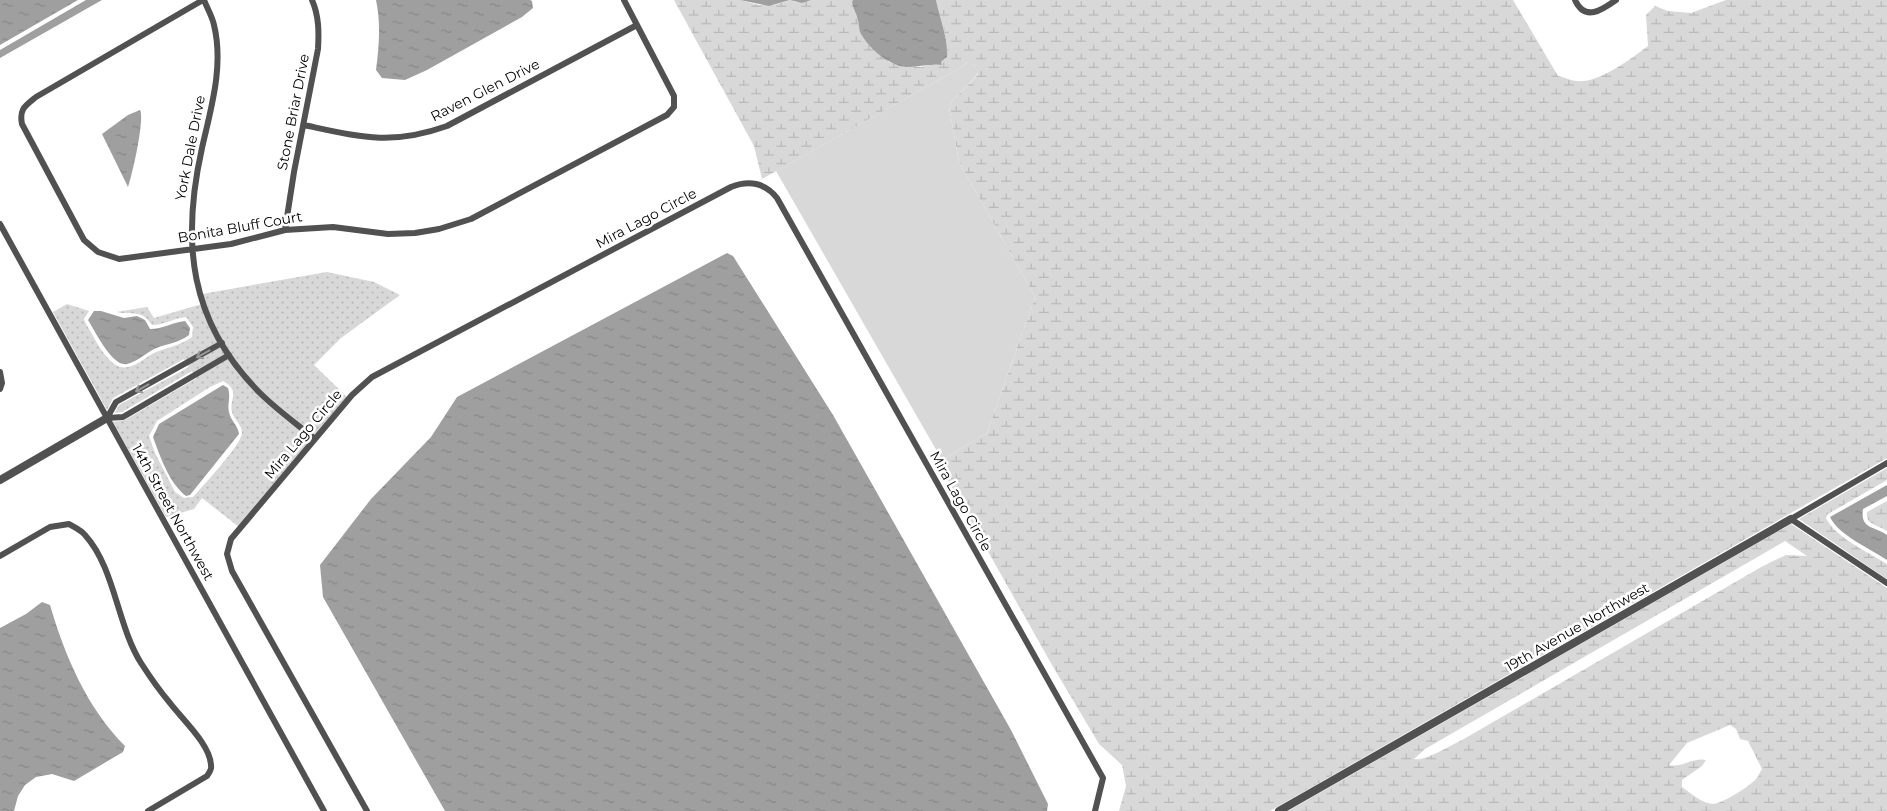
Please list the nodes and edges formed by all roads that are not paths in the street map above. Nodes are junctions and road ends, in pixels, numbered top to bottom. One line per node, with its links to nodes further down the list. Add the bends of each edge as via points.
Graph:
1 (204, 0): 10 (street, York Dale Drive, via 214,25 217,71 195,181); 10 (street, Bonita Bluff Court, via 36,97 24,106 20,115 84,240 98,252 119,259)
2 (312, 0): 7 (street, Stone Briar Drive, via 319,33)
3 (624, 0): 6 (street, Bonita Bluff Court)
4 (1575, 0): 5 (street, via 1586,12 1596,12)
5 (1616, 0)
6 (637, 25): 7 (street, Raven Glen Drive, via 447,126 423,134 381,139); 9 (street, Bonita Bluff Court, via 674,96 674,107 667,115 470,219 439,229 388,234 333,227)
7 (304, 125): 9 (street, Stone Briar Drive)
8 (0, 224): 15 (street, 14th Street Northwest)
9 (286, 230): 10 (street, Bonita Bluff Court, via 231,244)
10 (191, 249): 11 (street, York Dale Drive, via 207,314)
11 (222, 344): 12 (street, York Dale Drive); 15 (street, one-way to 15, via 116,402)
12 (229, 355): 15 (street, via 123,416); 16 (street, York Dale Drive, via 260,392)
13 (0, 372): 14 (street)
14 (0, 389)
15 (107, 418): 18 (street); 23 (street, 14th Street Northwest)
16 (315, 439): 24 (street, Mira Lago Circle, via 234,534 228,561); 25 (street, Mira Lago Circle, via 352,395 372,377 731,187 746,183 762,186 777,198 1103,778)
17 (1887, 463): 19 (street, 19th Avenue Northwest)
18 (0, 480)
19 (1791, 519): 21 (street); 26 (street, 19th Avenue Northwest)
20 (0, 556): 22 (street, via 50,527 69,524 84,533 94,546 137,656 198,739 212,767 208,776)
21 (1887, 583)
22 (148, 811)
23 (324, 811)
24 (366, 811)
25 (1095, 811)
26 (1279, 811)

